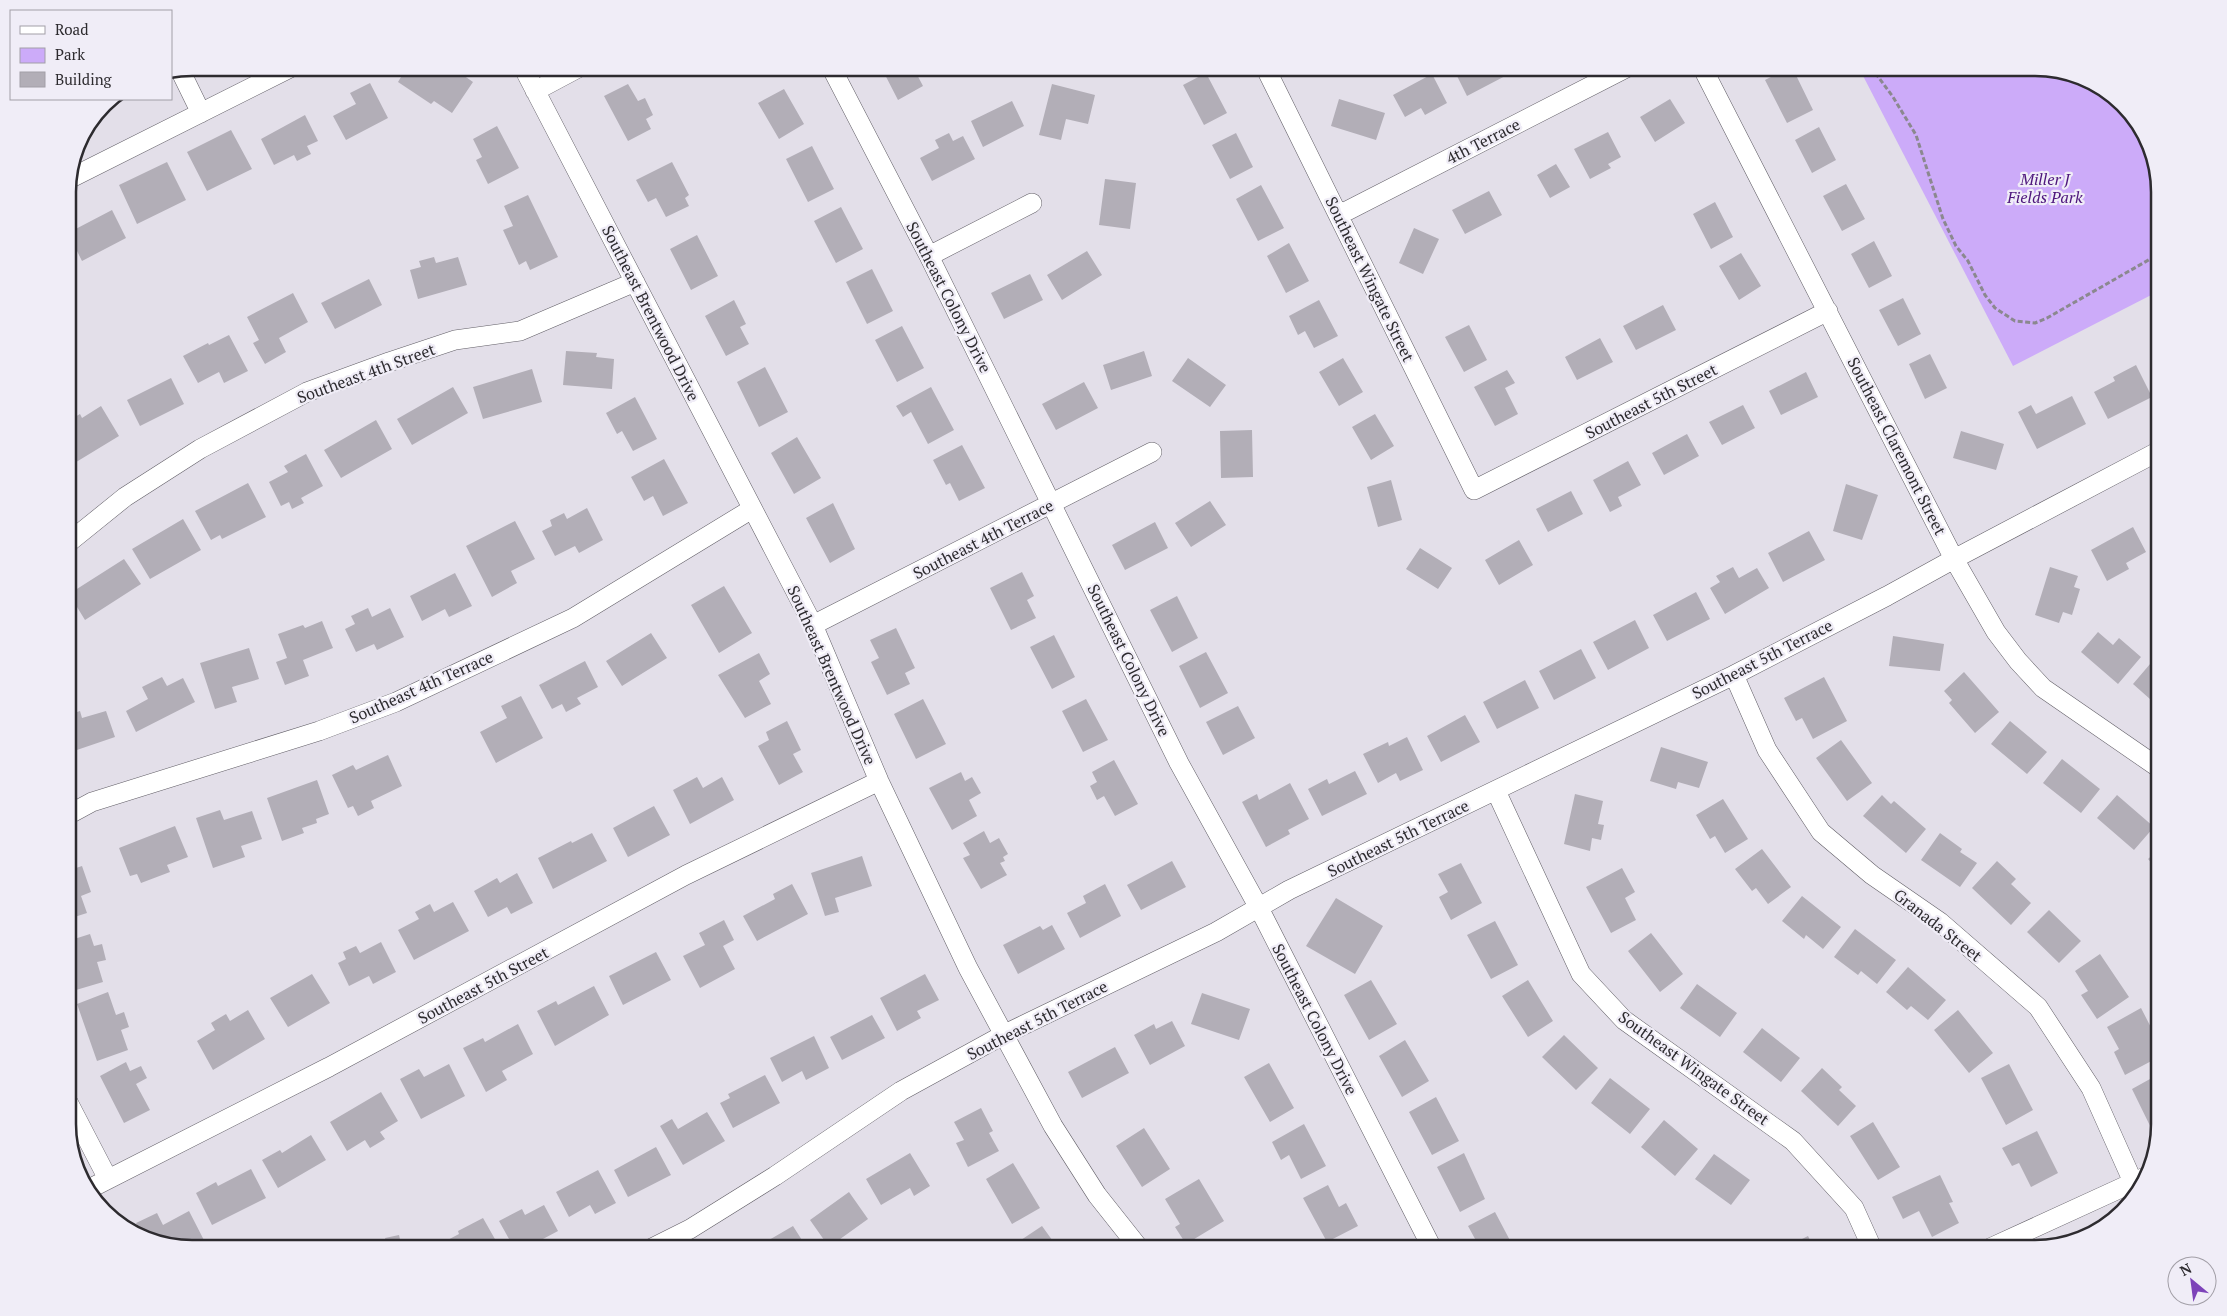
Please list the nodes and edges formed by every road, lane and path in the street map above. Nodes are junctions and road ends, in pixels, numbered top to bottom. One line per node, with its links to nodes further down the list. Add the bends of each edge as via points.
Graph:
1 (183, 76): 11 (street)
2 (276, 76): 11 (street)
3 (527, 76): 10 (street, Southeast Brentwood Drive)
4 (564, 76): 10 (street)
5 (836, 76): 15 (street, Southeast Colony Drive)
6 (1269, 76): 14 (street, Southeast Wingate Street)
7 (1612, 76): 14 (street, 4th Terrace)
8 (1706, 76): 18 (street, Southeast Claremont Street)
9 (1877, 76): 16 (path, via 1916,135 1936,204 1956,246 1968,261 1985,295 2005,316 2024,323 2047,318)
10 (535, 91): 17 (street, Southeast Brentwood Drive)
11 (201, 113): 12 (street)
12 (77, 175)
13 (1032, 203): 15 (street)
14 (1339, 215): 21 (street, Southeast Wingate Street)
15 (929, 256): 22 (street, Southeast Colony Drive)
16 (2151, 259)
17 (635, 282): 23 (street, Southeast Brentwood Drive); 24 (street, Southeast 4th Street, via 520,331 455,340 307,392 192,454 125,497)
18 (1828, 311): 21 (street, Southeast 5th Street); 25 (street, Southeast Claremont Street)
19 (1152, 452): 22 (street, Southeast 4th Terrace)
20 (2151, 455): 25 (street, Southeast 5th Terrace)
21 (1474, 490)
22 (1052, 504): 26 (street, Southeast 4th Terrace); 32 (street, Southeast Colony Drive, via 1179,763)
23 (752, 509): 26 (street, Southeast Brentwood Drive); 31 (street, Southeast 4th Terrace, via 573,618 396,702 319,731 92,802)
24 (76, 537)
25 (1954, 559): 27 (street, Southeast 5th Terrace); 28 (street, Southeast Claremont Street, via 1996,632 2043,688)
26 (813, 625): 29 (street, Southeast Brentwood Drive)
27 (1734, 674): 30 (street, Southeast 5th Terrace); 35 (street, Granada Street, via 1767,750 1822,832 1872,875 1940,922 2038,1007 2091,1088)
28 (2151, 762)
29 (879, 781): 33 (street, Southeast Brentwood Drive, via 968,968); 36 (street, Southeast 5th Street, via 686,876 329,1067)
30 (1496, 791): 32 (street, Southeast 5th Terrace, via 1289,890); 42 (street, Southeast Wingate Street, via 1581,974 1624,1020 1793,1141 1854,1208)
31 (76, 811)
32 (1259, 908): 33 (street, Southeast 5th Terrace); 41 (street, Southeast Colony Drive)
33 (1005, 1034): 39 (street, Southeast 5th Terrace, via 901,1091 775,1176); 40 (street, Southeast Brentwood Drive, via 1053,1126 1097,1195)
34 (76, 1117): 36 (street)
35 (2137, 1177)
36 (108, 1179): 38 (street, Southeast 5th Street)
37 (2135, 1182): 43 (street)
38 (95, 1186)
39 (668, 1240)
40 (1133, 1240)
41 (1428, 1240)
42 (1868, 1240)
43 (2008, 1240)

